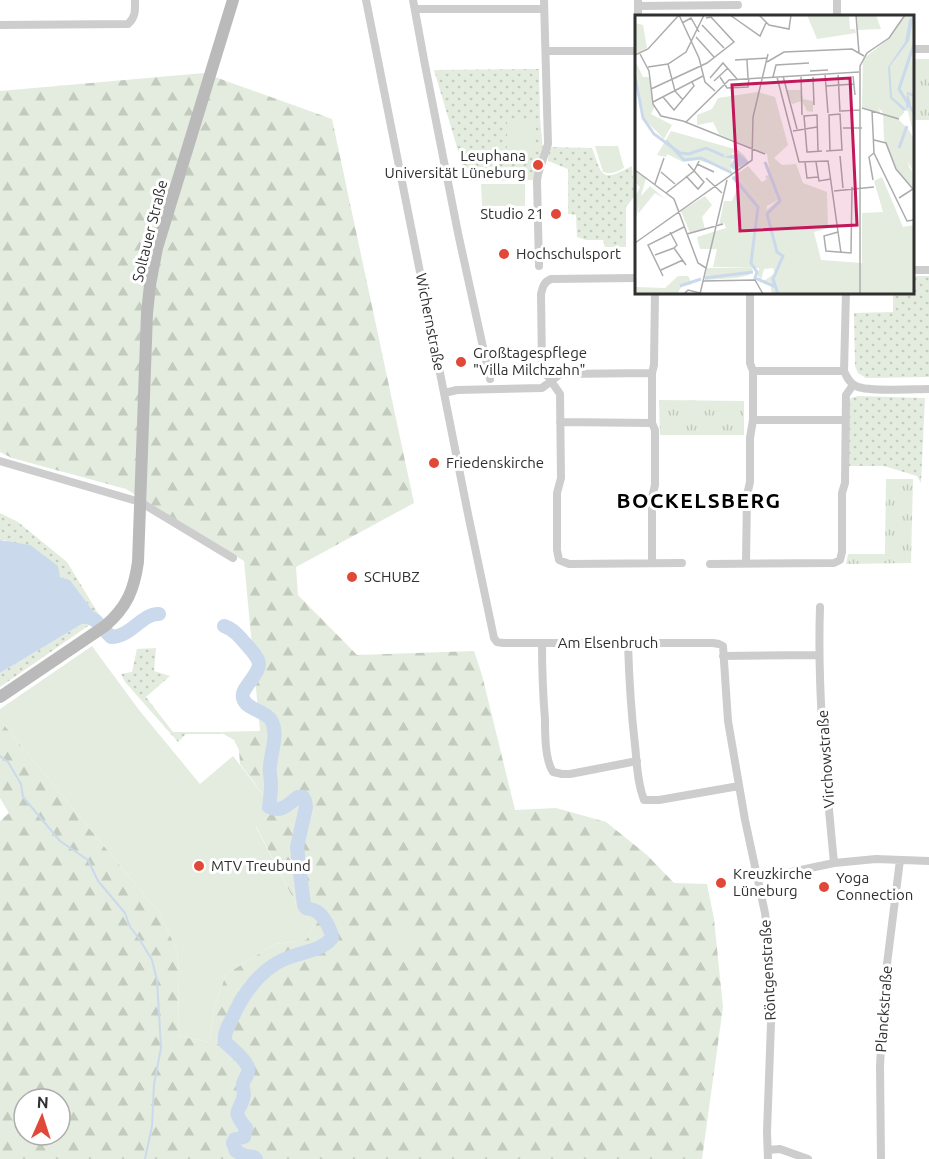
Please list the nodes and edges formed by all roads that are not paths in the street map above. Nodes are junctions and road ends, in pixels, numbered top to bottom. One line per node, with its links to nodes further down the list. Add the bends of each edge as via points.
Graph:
1 (135, 0): 8 (street, via 133,20 128,24)
2 (233, 0): 29 (street, Soltauer Straße, via 154,264 147,313)
3 (366, 0): 23 (street, Wichernstraße)
4 (638, 3): 5 (street)
5 (737, 3)
6 (544, 4): 7 (street); 9 (street)
7 (414, 5): 19 (street)
8 (0, 25)
9 (546, 51): 10 (street); 11 (street, via 548,144 537,181)
10 (635, 51)
11 (539, 266)
12 (635, 278): 20 (street, via 546,281 541,294 542,368)
13 (655, 294): 18 (street)
14 (750, 294): 16 (street)
15 (846, 294): 17 (street)
16 (753, 371): 17 (street); 24 (street)
17 (844, 371): 21 (street)
18 (652, 373): 20 (street, via 560,374); 27 (street)
19 (490, 379)
20 (551, 381): 23 (street, via 542,388); 26 (street, via 560,394)
21 (854, 385): 22 (street, via 867,389); 25 (street, via 846,394)
22 (929, 389)
23 (444, 393): 36 (street, Wichernstraße, via 488,617)
24 (753, 420): 25 (street); 33 (street)
25 (845, 420): 33 (street, via 840,560)
26 (560, 422): 27 (street); 31 (street, via 559,560 569,564)
27 (652, 423): 31 (street)
28 (0, 461): 29 (street)
29 (140, 502): 30 (street); 42 (street, Soltauer Straße, via 136,578 124,606 100,629)
30 (233, 558)
31 (652, 563): 32 (street)
32 (682, 563)
33 (746, 563): 34 (street)
34 (710, 564)
35 (820, 607): 41 (street, Virchowstraße)
36 (497, 642): 37 (street, Am Elsenbruch)
37 (542, 643): 38 (street, Am Elsenbruch); 43 (street, via 542,695 553,772 570,774)
38 (628, 643): 39 (street, Am Elsenbruch); 43 (street)
39 (719, 644): 40 (street, Röntgenstraße, via 723,646)
40 (723, 656): 41 (street); 44 (street, Röntgenstraße)
41 (819, 656): 47 (street, Virchowstraße)
42 (0, 697)
43 (637, 761): 44 (street, via 645,801)
44 (739, 786): 48 (street, Röntgenstraße)
45 (900, 860): 46 (street); 47 (street); 51 (street, Planckstraße, via 884,988)
46 (929, 861)
47 (834, 863): 48 (street)
48 (758, 879): 49 (street, Röntgenstraße, via 771,983)
49 (768, 1154): 50 (street, via 780,1149)
50 (808, 1159)
51 (881, 1159)

